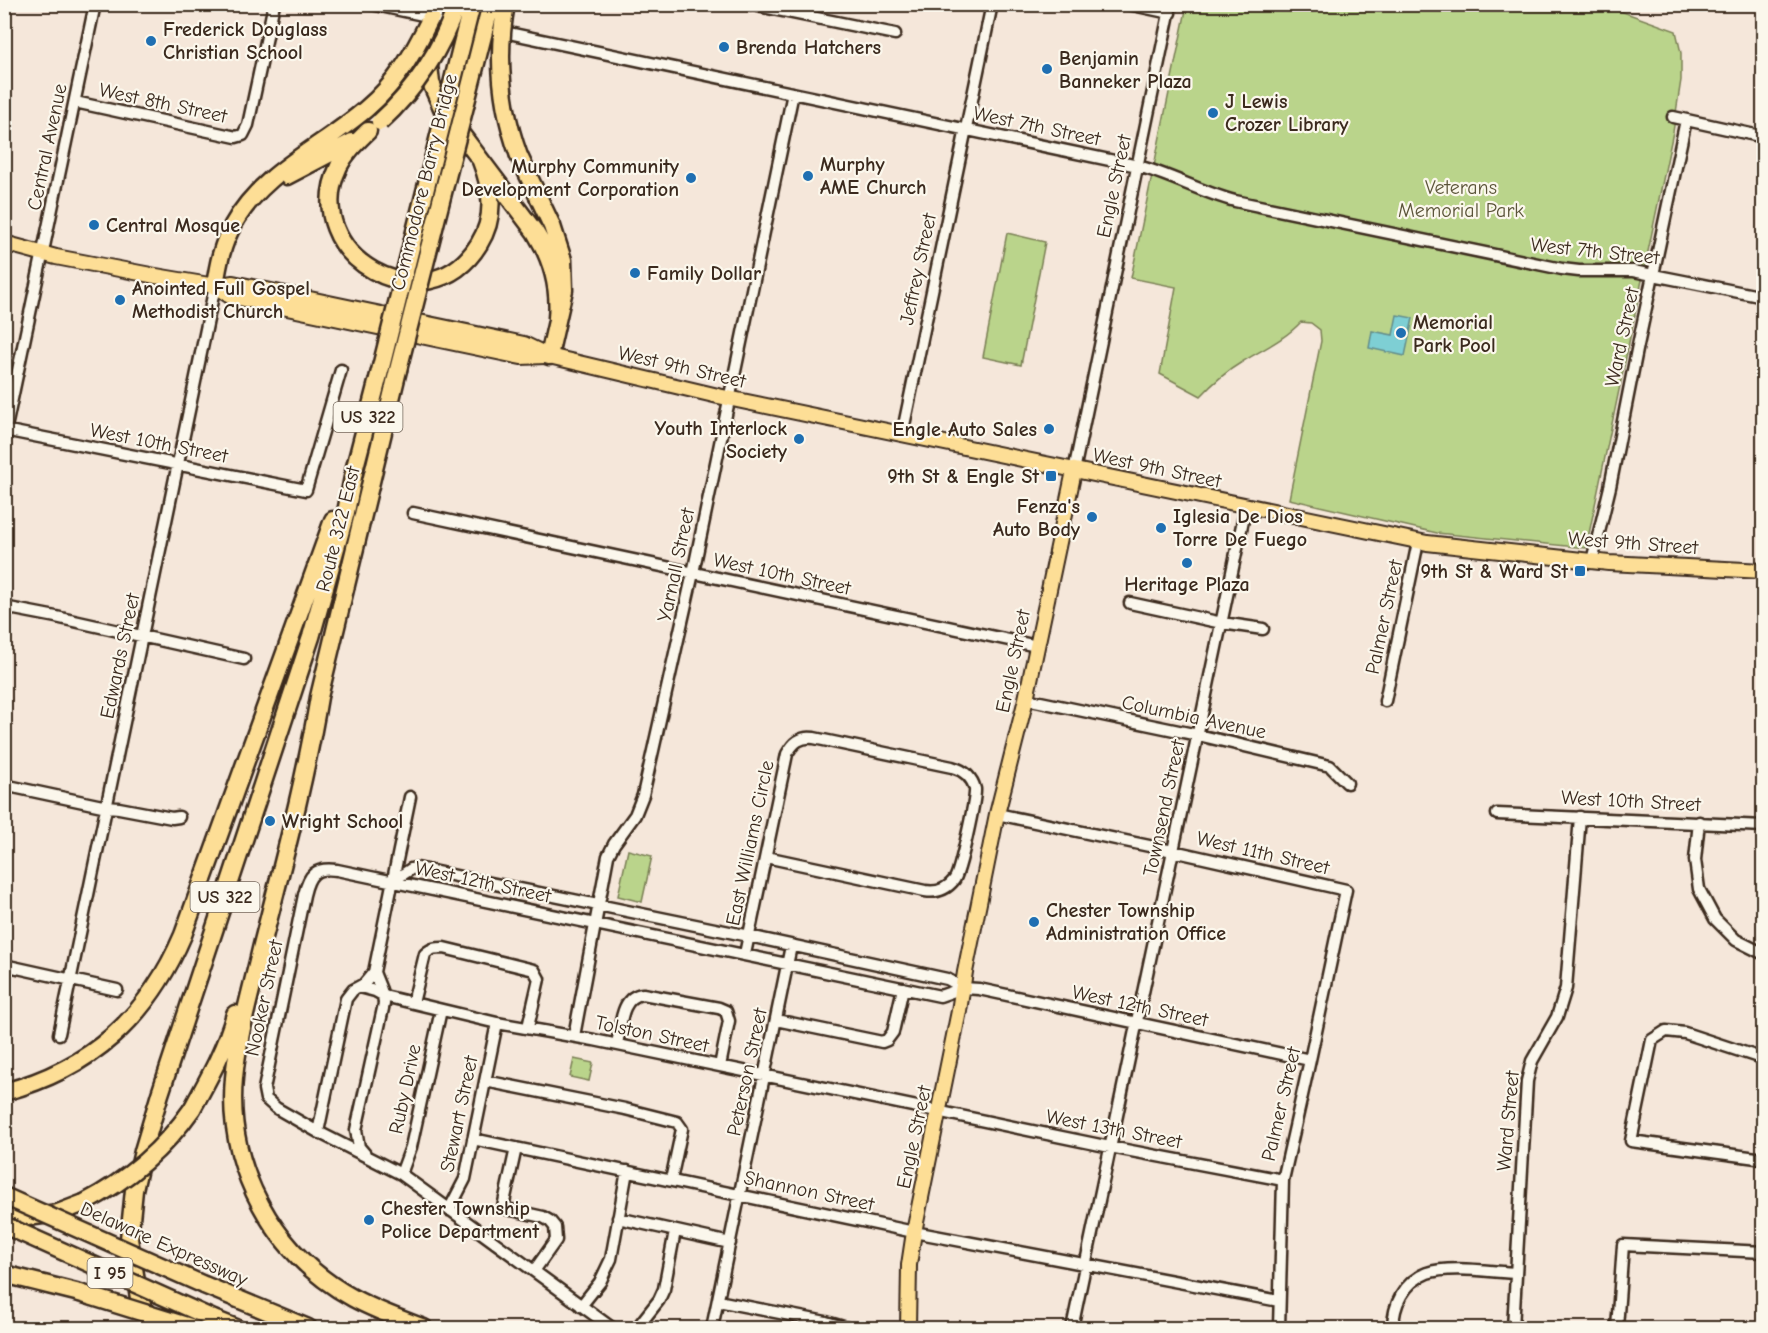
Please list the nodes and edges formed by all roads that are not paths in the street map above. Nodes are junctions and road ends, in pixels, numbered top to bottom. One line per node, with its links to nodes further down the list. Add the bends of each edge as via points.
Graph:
1 (95, 4): 15 (street, Central Avenue)
2 (273, 4): 15 (street, West 8th Street, via 243,135 236,137)
3 (370, 4): 12 (street, West 7th Street)
4 (457, 4): 18 (highway, bridge, via 430,62 412,88)
5 (472, 4): 37 (highway, Commodore Barry Bridge / US 322, bridge)
6 (491, 4): 32 (highway, Commodore Barry Bridge / US 322, bridge)
7 (506, 4): 29 (highway, bridge, via 500,57 502,92 519,156 561,249 565,280)
8 (748, 4): 13 (street)
9 (992, 4): 19 (street, Jeffrey Street)
10 (1128, 4): 11 (street)
11 (1170, 9): 22 (street, Engle Street)
12 (432, 11): 14 (street, West 7th Street); 21 (highway, via 428,63 434,92); 23 (highway, via 409,60 378,99)
13 (895, 34)
14 (793, 93): 19 (street, West 7th Street); 33 (street, Yarnall Street)
15 (75, 102): 25 (street, Central Avenue)
16 (1673, 117): 17 (street)
17 (1686, 120): 20 (street); 26 (street, Ward Street)
18 (374, 127): 21 (highway, via 351,148 339,166 331,196 339,237 367,268 385,277 427,280 447,274 471,255 487,228 491,207 490,186); 23 (highway, via 346,146)
19 (966, 129): 22 (street, West 7th Street); 35 (street, Jeffrey Street)
20 (1764, 136)
21 (481, 161): 29 (highway, via 547,253 557,284)
22 (1138, 166): 26 (street, West 7th Street, via 1215,196 1258,206 1562,269); 38 (street, Engle Street)
23 (257, 192): 27 (highway, via 232,227)
24 (4, 243): 25 (main road, West 9th Street)
25 (43, 253): 27 (main road, West 9th Street); 34 (street, Central Avenue)
26 (1654, 274): 28 (street, West 7th Street); 42 (street, Ward Street)
27 (214, 286): 30 (main road, West 9th Street, via 233,283 267,290 524,344); 36 (street, Edwards Street)
28 (1764, 297)
29 (557, 318): 30 (highway)
30 (549, 356): 33 (main road, West 9th Street)
31 (341, 370): 36 (street, West 10th Street, via 306,490)
32 (398, 370): 52 (highway, Route 322 East / US 322)
33 (729, 399): 35 (main road, West 9th Street); 44 (street, Yarnall Street)
34 (5, 432): 36 (street, West 10th Street)
35 (902, 435): 38 (main road, West 9th Street)
36 (178, 465): 49 (street, Edwards Street)
37 (355, 467): 99 (highway, via 183,935 166,971 132,1017 105,1043 56,1074); 130 (highway, US 322, via 311,637 143,1151 129,1239 140,1298)
38 (1074, 471): 39 (main road, West 9th Street); 50 (main road, Engle Street)
39 (1246, 507): 41 (main road, West 9th Street); 47 (street, Townsend Street)
40 (413, 513): 44 (street, West 10th Street)
41 (1418, 542): 42 (main road, West 9th Street); 54 (street, Palmer Street)
42 (1592, 561): 43 (main road, West 9th Street)
43 (1764, 571)
44 (693, 573): 50 (street, West 10th Street); 70 (street, Yarnall Street, via 643,795 635,815 608,856)
45 (1130, 603): 47 (street)
46 (4, 607): 49 (street)
47 (1222, 623): 48 (street); 55 (street, Townsend Street)
48 (1263, 629)
49 (142, 636): 51 (street); 59 (street, Edwards Street)
50 (1037, 646): 53 (main road, Engle Street)
51 (244, 659)
52 (319, 697): 117 (highway, bridge, via 309,722 230,1034 192,1109 151,1157 84,1203 58,1212); 134 (highway, US 322, via 237,1054 235,1123 255,1195 280,1235 303,1261 352,1298)
53 (1026, 699): 55 (street, Columbia Avenue); 60 (main road, Engle Street)
54 (1385, 700)
55 (1198, 735): 56 (street, Columbia Avenue, via 1330,766); 66 (street, Townsend Street)
56 (1347, 783)
57 (4, 785): 59 (street)
58 (410, 797): 68 (street)
59 (106, 807): 62 (street); 79 (street, Edwards Street)
60 (997, 814): 66 (street, West 11th Street); 82 (main road, Engle Street)
61 (1497, 814): 63 (street, West 10th Street)
62 (180, 817)
63 (1580, 817): 64 (street, West 10th Street); 125 (street, Ward Street, via 1566,987 1557,1017 1532,1061 1527,1081)
64 (1699, 822): 65 (street, West 10th Street); 75 (street, via 1695,860 1700,889 1714,919 1736,940)
65 (1764, 826)
66 (1173, 851): 69 (street, West 11th Street); 89 (street, Townsend Street)
67 (766, 857): 67 (street, East Williams Circle, via 787,754 804,738 952,767 970,778 974,787 957,874 938,892); 72 (street, East Williams Circle)
68 (393, 881): 70 (street, West 12th Street, via 417,868); 71 (street, West 12th Street); 78 (street); 102 (street, Nooker Street, via 327,869 316,872 306,884 263,1094 270,1104)
69 (1346, 890): 95 (street, Palmer Street)
70 (599, 906): 71 (street, Yarnall Street); 72 (street, West 12th Street)
71 (596, 924): 74 (street, West 12th Street); 92 (street, Yarnall Street)
72 (749, 936): 73 (street, West 12th Street); 74 (street, East Williams Circle)
73 (791, 946): 76 (street, Peterson Street); 82 (street, West 12th Street, via 947,979)
74 (745, 954): 76 (street, West 12th Street)
75 (1764, 954)
76 (787, 964): 81 (street, West 12th Street); 87 (street, Peterson Street)
77 (4, 965): 79 (street)
78 (374, 972): 80 (street); 84 (street)
79 (71, 979): 83 (street); 91 (street, Edwards Street)
80 (360, 987): 84 (street, Tolston Street); 102 (street, via 349,994 344,1005)
81 (903, 988): 82 (street, West 12th Street, via 940,996); 87 (street, via 893,1032 882,1042)
82 (963, 988): 89 (street, West 12th Street); 100 (main road, Engle Street)
83 (117, 990)
84 (384, 996): 85 (street, Tolston Street); 101 (street)
85 (413, 1003): 86 (street, Tolston Street); 90 (street, via 425,954 435,948 446,949 534,970 540,979)
86 (441, 1010): 88 (street, Tolston Street); 110 (street, Ruby Drive, via 411,1147)
87 (776, 1020): 97 (street, Peterson Street)
88 (497, 1023): 90 (street, Tolston Street); 98 (street, Stewart Street)
89 (1137, 1023): 95 (street, West 12th Street); 105 (street, Townsend Street)
90 (528, 1027): 92 (street, Tolston Street)
91 (59, 1034)
92 (574, 1036): 93 (street, Tolston Street)
93 (617, 1044): 96 (street, Tolston Street); 96 (street, via 627,1002 637,994 719,1008 726,1011 729,1022)
94 (1764, 1059): 108 (street, via 1685,1033 1666,1031 1652,1040 1631,1141)
95 (1310, 1060): 112 (street, Palmer Street)
96 (720, 1066): 97 (street, Tolston Street)
97 (765, 1076): 100 (street, Tolston Street); 113 (street, Peterson Street)
98 (485, 1081): 103 (street, Stewart Street); 111 (street, via 677,1122 682,1129)
99 (4, 1092)
100 (939, 1111): 105 (street, West 13th Street); 120 (main road, Engle Street)
101 (356, 1130): 104 (street, via 350,1140); 107 (street, via 359,1147)
102 (318, 1132): 104 (street, Nooker Street)
103 (473, 1138): 106 (street, Shannon Street); 115 (street, Stewart Street, via 465,1179)
104 (340, 1144): 107 (street, Nooker Street)
105 (1110, 1147): 112 (street, West 13th Street); 123 (street, Townsend Street)
106 (516, 1148): 109 (street, Shannon Street); 124 (street, via 503,1207 543,1216 555,1227 556,1240)
107 (365, 1154): 110 (street, Nooker Street)
108 (1764, 1159)
109 (627, 1171): 111 (street, Shannon Street); 116 (street)
110 (401, 1174): 115 (street, Nooker Street)
111 (671, 1180): 113 (street, Shannon Street)
112 (1282, 1180): 127 (street, Palmer Street)
113 (740, 1194): 120 (street, Shannon Street); 121 (street, Peterson Street)
114 (4, 1196): 133 (highway, Delaware Expressway / I 95, bridge)
115 (449, 1210): 124 (street, Nooker Street)
116 (618, 1218): 119 (street); 128 (street, via 608,1269)
117 (4, 1220)
118 (4, 1225): 132 (highway, I 95, bridge)
119 (675, 1231): 121 (street); 136 (street, via 664,1289)
120 (914, 1232): 123 (street, Shannon Street); 140 (main road, Engle Street)
121 (730, 1243): 129 (street, Peterson Street)
122 (1764, 1252): 145 (street, via 1623,1245)
123 (1086, 1263): 127 (street, Shannon Street); 141 (street, Townsend Street)
124 (534, 1272): 128 (street, Nooker Street)
125 (1516, 1273): 143 (street, via 1427,1273 1399,1297); 144 (street, Ward Street)
126 (4, 1274): 131 (highway, bridge)
127 (1279, 1301): 142 (street, Palmer Street)
128 (581, 1306): 135 (street, Nooker Street)
129 (717, 1306): 137 (street, Peterson Street); 138 (street, Peterson Street); 139 (street, via 826,1322)
130 (152, 1329)
131 (193, 1329)
132 (236, 1329)
133 (308, 1329)
134 (423, 1329)
135 (612, 1329)
136 (636, 1329)
137 (705, 1329)
138 (712, 1329)
139 (847, 1329)
140 (908, 1329)
141 (1072, 1329)
142 (1279, 1329)
143 (1393, 1329)
144 (1513, 1329)
145 (1617, 1329)

